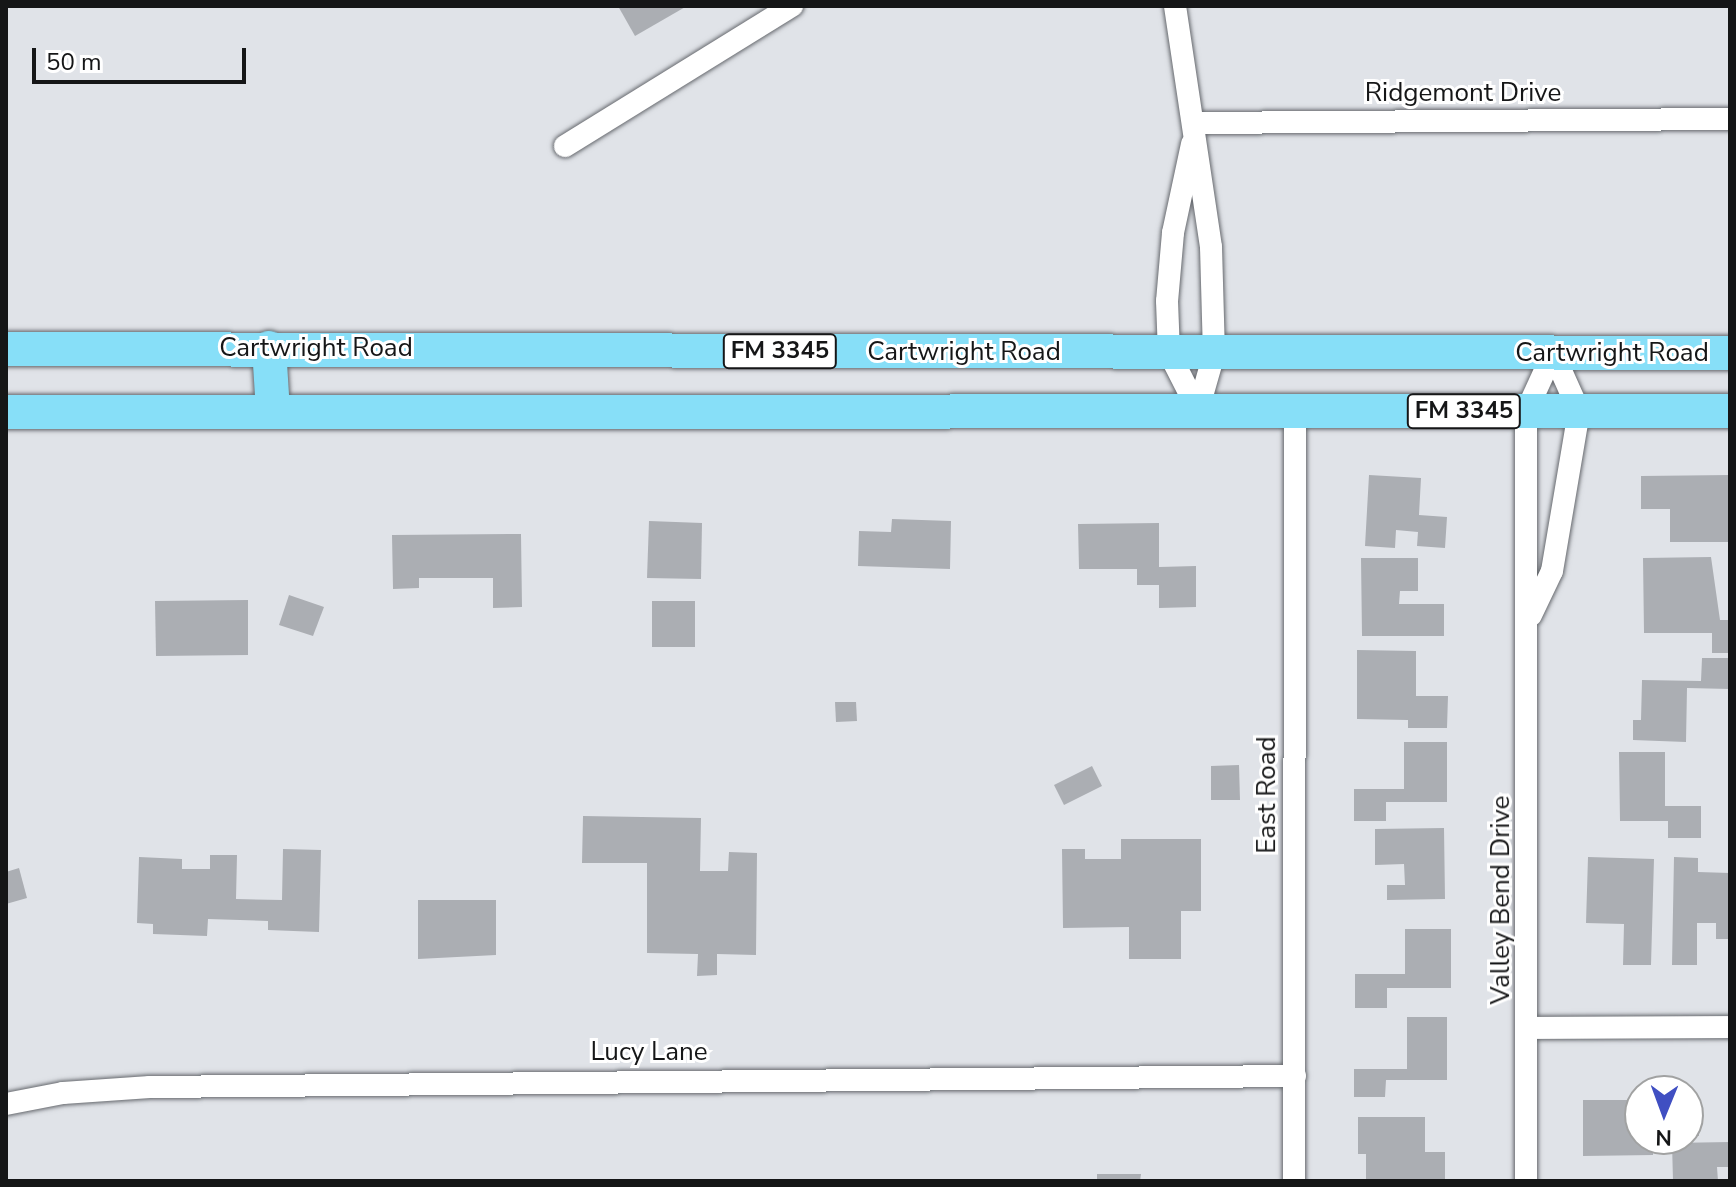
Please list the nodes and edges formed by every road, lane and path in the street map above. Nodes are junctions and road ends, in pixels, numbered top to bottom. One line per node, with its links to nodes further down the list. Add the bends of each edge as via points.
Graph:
1 (792, 6): 5 (street)
2 (1175, 6): 4 (street)
3 (1730, 119): 4 (street, Ridgemont Drive)
4 (1196, 123): 8 (street, via 1173,233); 11 (street, via 1211,247)
5 (565, 146)
6 (269, 348): 7 (main road, Cartwright Road / FM 3345); 8 (main road, Cartwright Road / FM 3345); 14 (main road)
7 (6, 349)
8 (1169, 353): 11 (main road, Cartwright Road / FM 3345); 12 (street)
9 (1553, 353): 10 (main road, Cartwright Road / FM 3345); 11 (main road, Cartwright Road / FM 3345); 15 (street); 18 (street, Valley Bend Drive)
10 (1730, 353)
11 (1214, 354): 12 (street)
12 (1198, 410): 13 (main road, FM 3345); 14 (main road, FM 3345)
13 (1295, 410): 18 (main road, FM 3345); 22 (street, East Road)
14 (273, 411): 17 (main road, FM 3345)
15 (1579, 411): 16 (main road, FM 3345); 18 (main road, FM 3345); 19 (street, Valley Bend Drive, via 1552,571)
16 (1730, 411)
17 (6, 412)
18 (1526, 412): 19 (street, Valley Bend Drive)
19 (1528, 620): 21 (street, Valley Bend Drive)
20 (1730, 1027): 21 (street)
21 (1529, 1028): 25 (street, Valley Bend Drive)
22 (1295, 1076): 23 (street, Lucy Lane, via 150,1087 63,1093); 24 (street, East Road)
23 (6, 1104)
24 (1294, 1181)
25 (1526, 1181)

